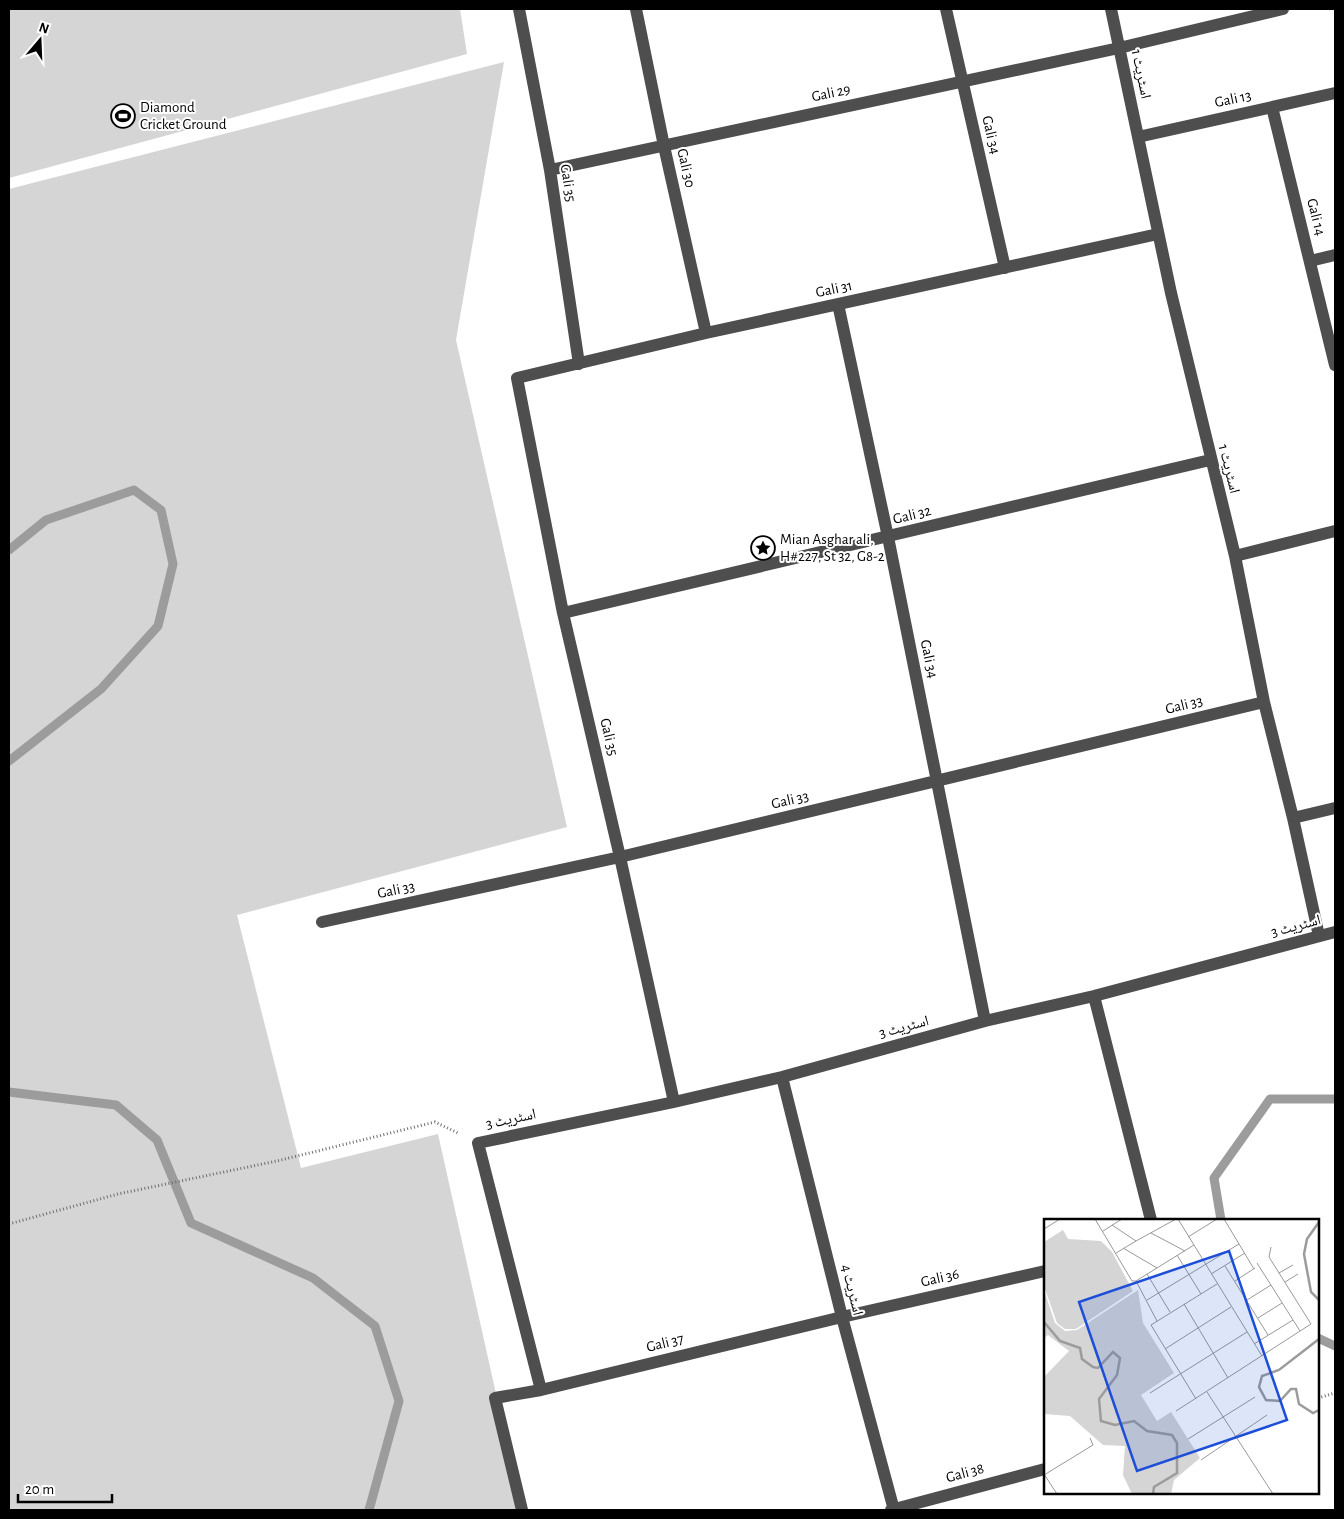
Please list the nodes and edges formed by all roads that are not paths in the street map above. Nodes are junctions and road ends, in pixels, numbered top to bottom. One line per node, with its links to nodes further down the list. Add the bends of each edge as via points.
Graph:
1 (520, 9): 12 (street, Gali 35)
2 (636, 9): 11 (street, Gali 30)
3 (946, 9): 7 (street, Gali 34)
4 (1111, 9): 6 (street, اسٹریٹ 1)
5 (1283, 9): 6 (street, Gali 29)
6 (1120, 48): 7 (street, Gali 29); 10 (street, اسٹریٹ 1)
7 (962, 81): 11 (street, Gali 29); 16 (street, Gali 34)
8 (1335, 93): 9 (street, Gali 13)
9 (1272, 107): 10 (street, Gali 13); 15 (street, Gali 14)
10 (1138, 137): 13 (street, اسٹریٹ 1)
11 (664, 146): 12 (street, Gali 29); 18 (street, Gali 30)
12 (550, 170): 19 (street, Gali 35)
13 (1158, 234): 16 (street, Gali 31); 22 (street, اسٹریٹ 1)
14 (1335, 255): 15 (street)
15 (1310, 261): 20 (street, Gali 14)
16 (1005, 268): 17 (street, Gali 31)
17 (838, 304): 18 (street, Gali 31); 24 (street, Gali 34)
18 (706, 333): 19 (street, Gali 31)
19 (579, 364): 21 (street, Gali 31)
20 (1335, 365)
21 (517, 378): 26 (street, Gali 35)
22 (1210, 460): 24 (street, Gali 32); 25 (street, اسٹریٹ 1)
23 (1335, 531): 25 (street)
24 (888, 537): 26 (street, Gali 32); 28 (street, Gali 34)
25 (1235, 556): 27 (street, اسٹریٹ 1)
26 (562, 613): 31 (street, Gali 35)
27 (1264, 702): 28 (street, Gali 33); 30 (street, اسٹریٹ 1)
28 (938, 782): 31 (street, Gali 33); 36 (street, Gali 34)
29 (1335, 808): 30 (street)
30 (1293, 818): 34 (street, اسٹریٹ 1)
31 (620, 857): 32 (street, Gali 33); 38 (street, Gali 35)
32 (322, 922)
33 (1335, 932): 34 (street, اسٹریٹ 3)
34 (1319, 936): 35 (street, اسٹریٹ 3)
35 (1094, 996): 36 (street, اسٹریٹ 3); 39 (street)
36 (985, 1021): 37 (street, اسٹریٹ 3)
37 (782, 1077): 38 (street, اسٹریٹ 3); 41 (street, اسٹریٹ 4)
38 (674, 1102): 42 (street, اسٹریٹ 3, via 478,1143)
39 (1151, 1219)
40 (1044, 1271): 41 (street, Gali 36)
41 (842, 1316): 42 (street, Gali 37); 45 (street, اسٹریٹ 4)
42 (541, 1390): 44 (street, Gali 37, via 495,1398)
43 (1044, 1469): 45 (street, Gali 38)
44 (522, 1510)
45 (893, 1510)

